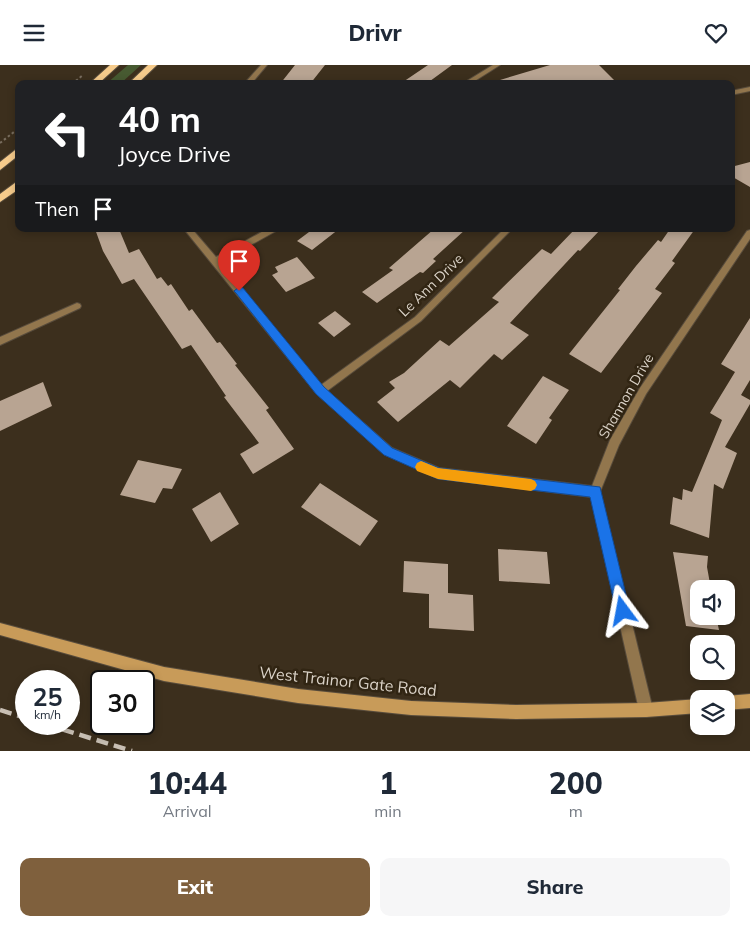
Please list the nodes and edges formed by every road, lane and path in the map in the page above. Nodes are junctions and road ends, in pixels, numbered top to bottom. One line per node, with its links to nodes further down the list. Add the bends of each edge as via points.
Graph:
1 (115, 65): 5 (highway)
2 (153, 65): 6 (highway)
3 (264, 65): 7 (street)
4 (498, 65): 8 (street)
5 (98, 80)
6 (136, 80)
7 (251, 80)
8 (472, 80)
9 (750, 89): 10 (street)
10 (735, 92)
11 (15, 131): 12 (path)
12 (0, 143)
13 (15, 154): 14 (highway)
14 (0, 167)
15 (15, 186): 16 (highway)
16 (0, 199)
17 (190, 232): 21 (street)
18 (268, 232): 21 (street)
19 (505, 232): 24 (street, Le Ann Drive, via 418,319)
20 (750, 233): 25 (street, Shannon Drive, via 642,391 614,443)
21 (214, 262): 24 (street)
22 (77, 307): 23 (street)
23 (0, 341)
24 (320, 391): 25 (street, via 388,451 438,473)
25 (595, 492): 30 (street)
26 (0, 629): 30 (main road, West Trainor Gate Road, via 164,674 298,696 410,708 516,712)
27 (750, 701): 28 (main road)
28 (735, 702)
29 (690, 707): 30 (main road, West Trainor Gate Road)
30 (646, 710)

